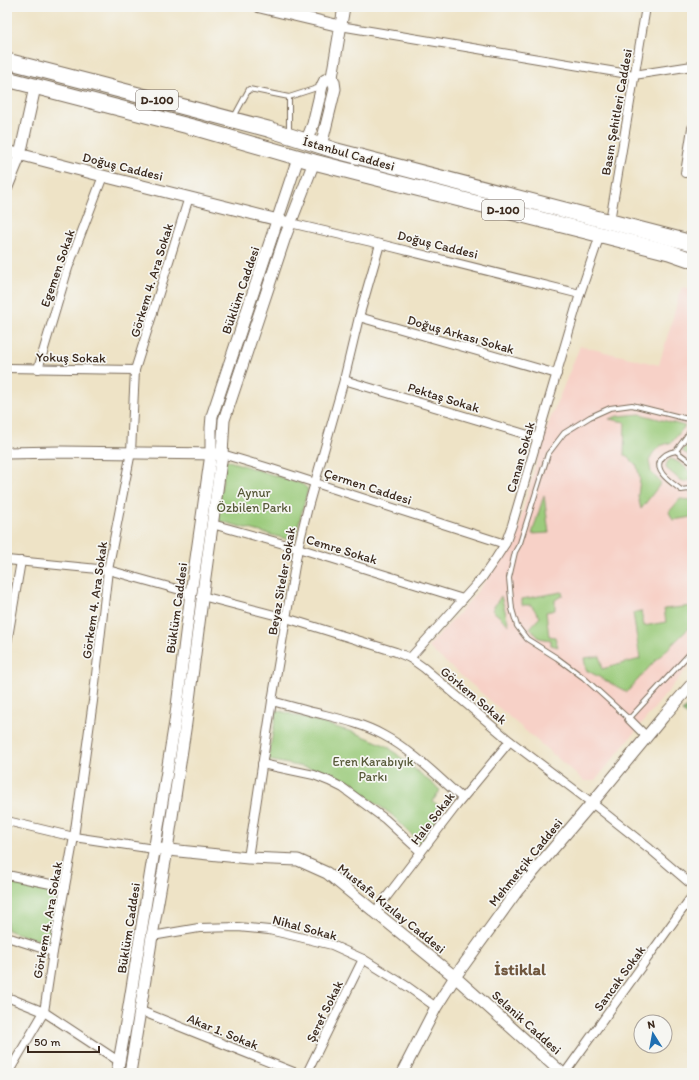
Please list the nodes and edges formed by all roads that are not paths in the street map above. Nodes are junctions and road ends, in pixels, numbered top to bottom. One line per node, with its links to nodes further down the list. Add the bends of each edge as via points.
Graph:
1 (260, 7): 4 (main road)
2 (344, 7): 4 (main road)
3 (646, 7): 7 (street, Basın Şehitleri Caddesi)
4 (340, 26): 7 (street); 8 (main road)
5 (7, 61): 13 (highway, İstanbul Caddesi / D-100)
6 (692, 66): 7 (street)
7 (634, 75): 27 (street, Basın Şehitleri Caddesi)
8 (332, 77): 10 (main road, via 325,80); 17 (main road, via 335,89)
9 (7, 79): 11 (highway, İstanbul Caddesi / D-100)
10 (322, 86): 12 (lane); 16 (main road)
11 (34, 87): 19 (main road); 20 (highway, İstanbul Caddesi / D-100, via 196,128)
12 (289, 97): 13 (lane, via 249,89); 15 (lane)
13 (232, 120): 15 (highway, İstanbul Caddesi / D-100)
14 (692, 128): 22 (street)
15 (289, 135): 16 (highway, İstanbul Caddesi / D-100)
16 (306, 142): 17 (highway, İstanbul Caddesi / D-100); 20 (highway)
17 (321, 146): 21 (highway); 27 (highway, İstanbul Caddesi / D-100)
18 (7, 151): 19 (main road, Doğuş Caddesi)
19 (20, 155): 23 (main road, Doğuş Caddesi); 24 (main road)
20 (298, 158): 21 (highway, İstanbul Caddesi / D-100); 26 (main road, Büklüm Caddesi)
21 (314, 162): 28 (main road, Büklüm Caddesi); 29 (highway, İstanbul Caddesi / D-100)
22 (685, 173)
23 (103, 176): 25 (main road, Doğuş Caddesi); 38 (street, Egemen Sokak, via 68,268)
24 (7, 187)
25 (189, 197): 26 (main road, Doğuş Caddesi); 39 (street, Görkem 4. Ara Sokak)
26 (278, 220): 28 (main road, Doğuş Caddesi); 48 (main road, Büklüm Caddesi, via 212,416 211,428)
27 (610, 221): 31 (highway, İstanbul Caddesi / D-100)
28 (290, 223): 33 (street, Doğuş Caddesi); 48 (main road, Büklüm Caddesi, via 224,420)
29 (600, 235): 34 (highway, İstanbul Caddesi / D-100); 35 (street, Canan Sokak)
30 (692, 235): 31 (street)
31 (667, 236): 32 (highway, İstanbul Caddesi / D-100)
32 (692, 243)
33 (380, 244): 35 (street, Doğuş Caddesi); 36 (street, Beyaz Siteler Sokak)
34 (692, 260)
35 (580, 294): 40 (street, Canan Sokak)
36 (359, 317): 40 (street, Doğuş Arkası Sokak); 41 (street, Beyaz Siteler Sokak)
37 (7, 368): 38 (street, Yokuş Sokak)
38 (38, 369): 39 (street, Yokuş Sokak)
39 (135, 370): 46 (street, Görkem 4. Ara Sokak)
40 (557, 374): 44 (street, Canan Sokak)
41 (344, 380): 44 (street, Pektaş Sokak); 50 (street, Beyaz Siteler Sokak)
42 (692, 419): 43 (lane); 67 (lane, via 632,405 610,408 564,432 548,454 515,552 509,578 512,609 517,626 527,639 584,678)
43 (692, 429): 45 (lane)
44 (538, 438): 53 (street, Canan Sokak)
45 (676, 451): 49 (lane); 51 (lane, via 662,457 659,469 681,490)
46 (131, 452): 47 (main road, Çermen Caddesi); 48 (main road, Çermen Caddesi); 57 (street, Görkem 4. Ara Sokak)
47 (7, 453)
48 (217, 454): 50 (street, Çermen Caddesi); 52 (main road, Büklüm Caddesi); 58 (main road, Büklüm Caddesi)
49 (692, 463)
50 (314, 483): 53 (street, Çermen Caddesi); 54 (street, Beyaz Siteler Sokak)
51 (692, 487)
52 (212, 524): 54 (street, Cemre Sokak); 59 (main road, Büklüm Caddesi)
53 (505, 544): 60 (street, Canan Sokak)
54 (298, 548): 60 (street, Cemre Sokak); 61 (street, Beyaz Siteler Sokak)
55 (7, 560): 56 (street)
56 (21, 561): 57 (street); 62 (street)
57 (108, 570): 58 (street); 74 (street, Görkem 4. Ara Sokak)
58 (191, 593): 59 (main road); 75 (main road, Büklüm Caddesi, via 175,722)
59 (202, 596): 61 (street, Görkem Sokak); 76 (main road, Büklüm Caddesi)
60 (463, 599): 64 (street, Canan Sokak)
61 (286, 618): 64 (street, Görkem Sokak); 66 (street, Beyaz Siteler Sokak)
62 (7, 643)
63 (692, 651): 67 (lane)
64 (410, 658): 69 (street, Görkem Sokak)
65 (692, 684): 68 (main road, Mehmetçik Caddesi)
66 (272, 701): 70 (street, Beyaz Siteler Sokak); 71 (street, via 346,720 382,734 399,744)
67 (629, 719): 68 (street)
68 (647, 737): 72 (main road, Mehmetçik Caddesi)
69 (510, 741): 71 (street, Hale Sokak); 72 (street, Görkem Sokak)
70 (262, 764): 77 (street, via 314,775 343,788 385,819); 78 (street, Beyaz Siteler Sokak)
71 (462, 798): 77 (street, Hale Sokak)
72 (592, 803): 80 (street, Görkem Sokak); 88 (main road, Mehmetçik Caddesi, via 517,891)
73 (7, 821): 74 (street)
74 (74, 837): 75 (street); 81 (street, Görkem 4. Ara Sokak)
75 (154, 849): 76 (main road, Mustafa Kızılay Caddesi); 93 (main road, Büklüm Caddesi)
76 (167, 850): 78 (main road, Mustafa Kızılay Caddesi); 84 (main road, Büklüm Caddesi)
77 (421, 852): 83 (street, Hale Sokak)
78 (248, 858): 83 (main road, Mustafa Kızılay Caddesi, via 298,860 327,873)
79 (7, 876): 81 (street)
80 (692, 886)
81 (65, 887): 86 (street, Görkem 4. Ara Sokak)
82 (692, 896): 101 (street, Sancak Sokak)
83 (375, 912): 88 (main road, Mustafa Kızılay Caddesi)
84 (152, 936): 87 (street, Nihal Sokak, via 199,928 238,927 269,930 332,945); 91 (main road, Büklüm Caddesi)
85 (7, 937): 86 (street)
86 (53, 952): 92 (street, Görkem 4. Ara Sokak)
87 (363, 959): 90 (street, Nihal Sokak); 98 (street, Şeref Sokak)
88 (456, 977): 90 (main road, Mehmetçik Caddesi); 100 (main road, Selanik Caddesi)
89 (7, 997): 92 (street)
90 (436, 1007): 99 (main road, Mehmetçik Caddesi)
91 (141, 1011): 96 (main road, Büklüm Caddesi); 97 (street, Akar 1. Sokak)
92 (44, 1012): 93 (street); 94 (street)
93 (120, 1062): 95 (main road, Büklüm Caddesi)
94 (8, 1073)
95 (117, 1073)
96 (130, 1073)
97 (296, 1073)
98 (307, 1073)
99 (402, 1073)
100 (562, 1073)
101 (565, 1073)

